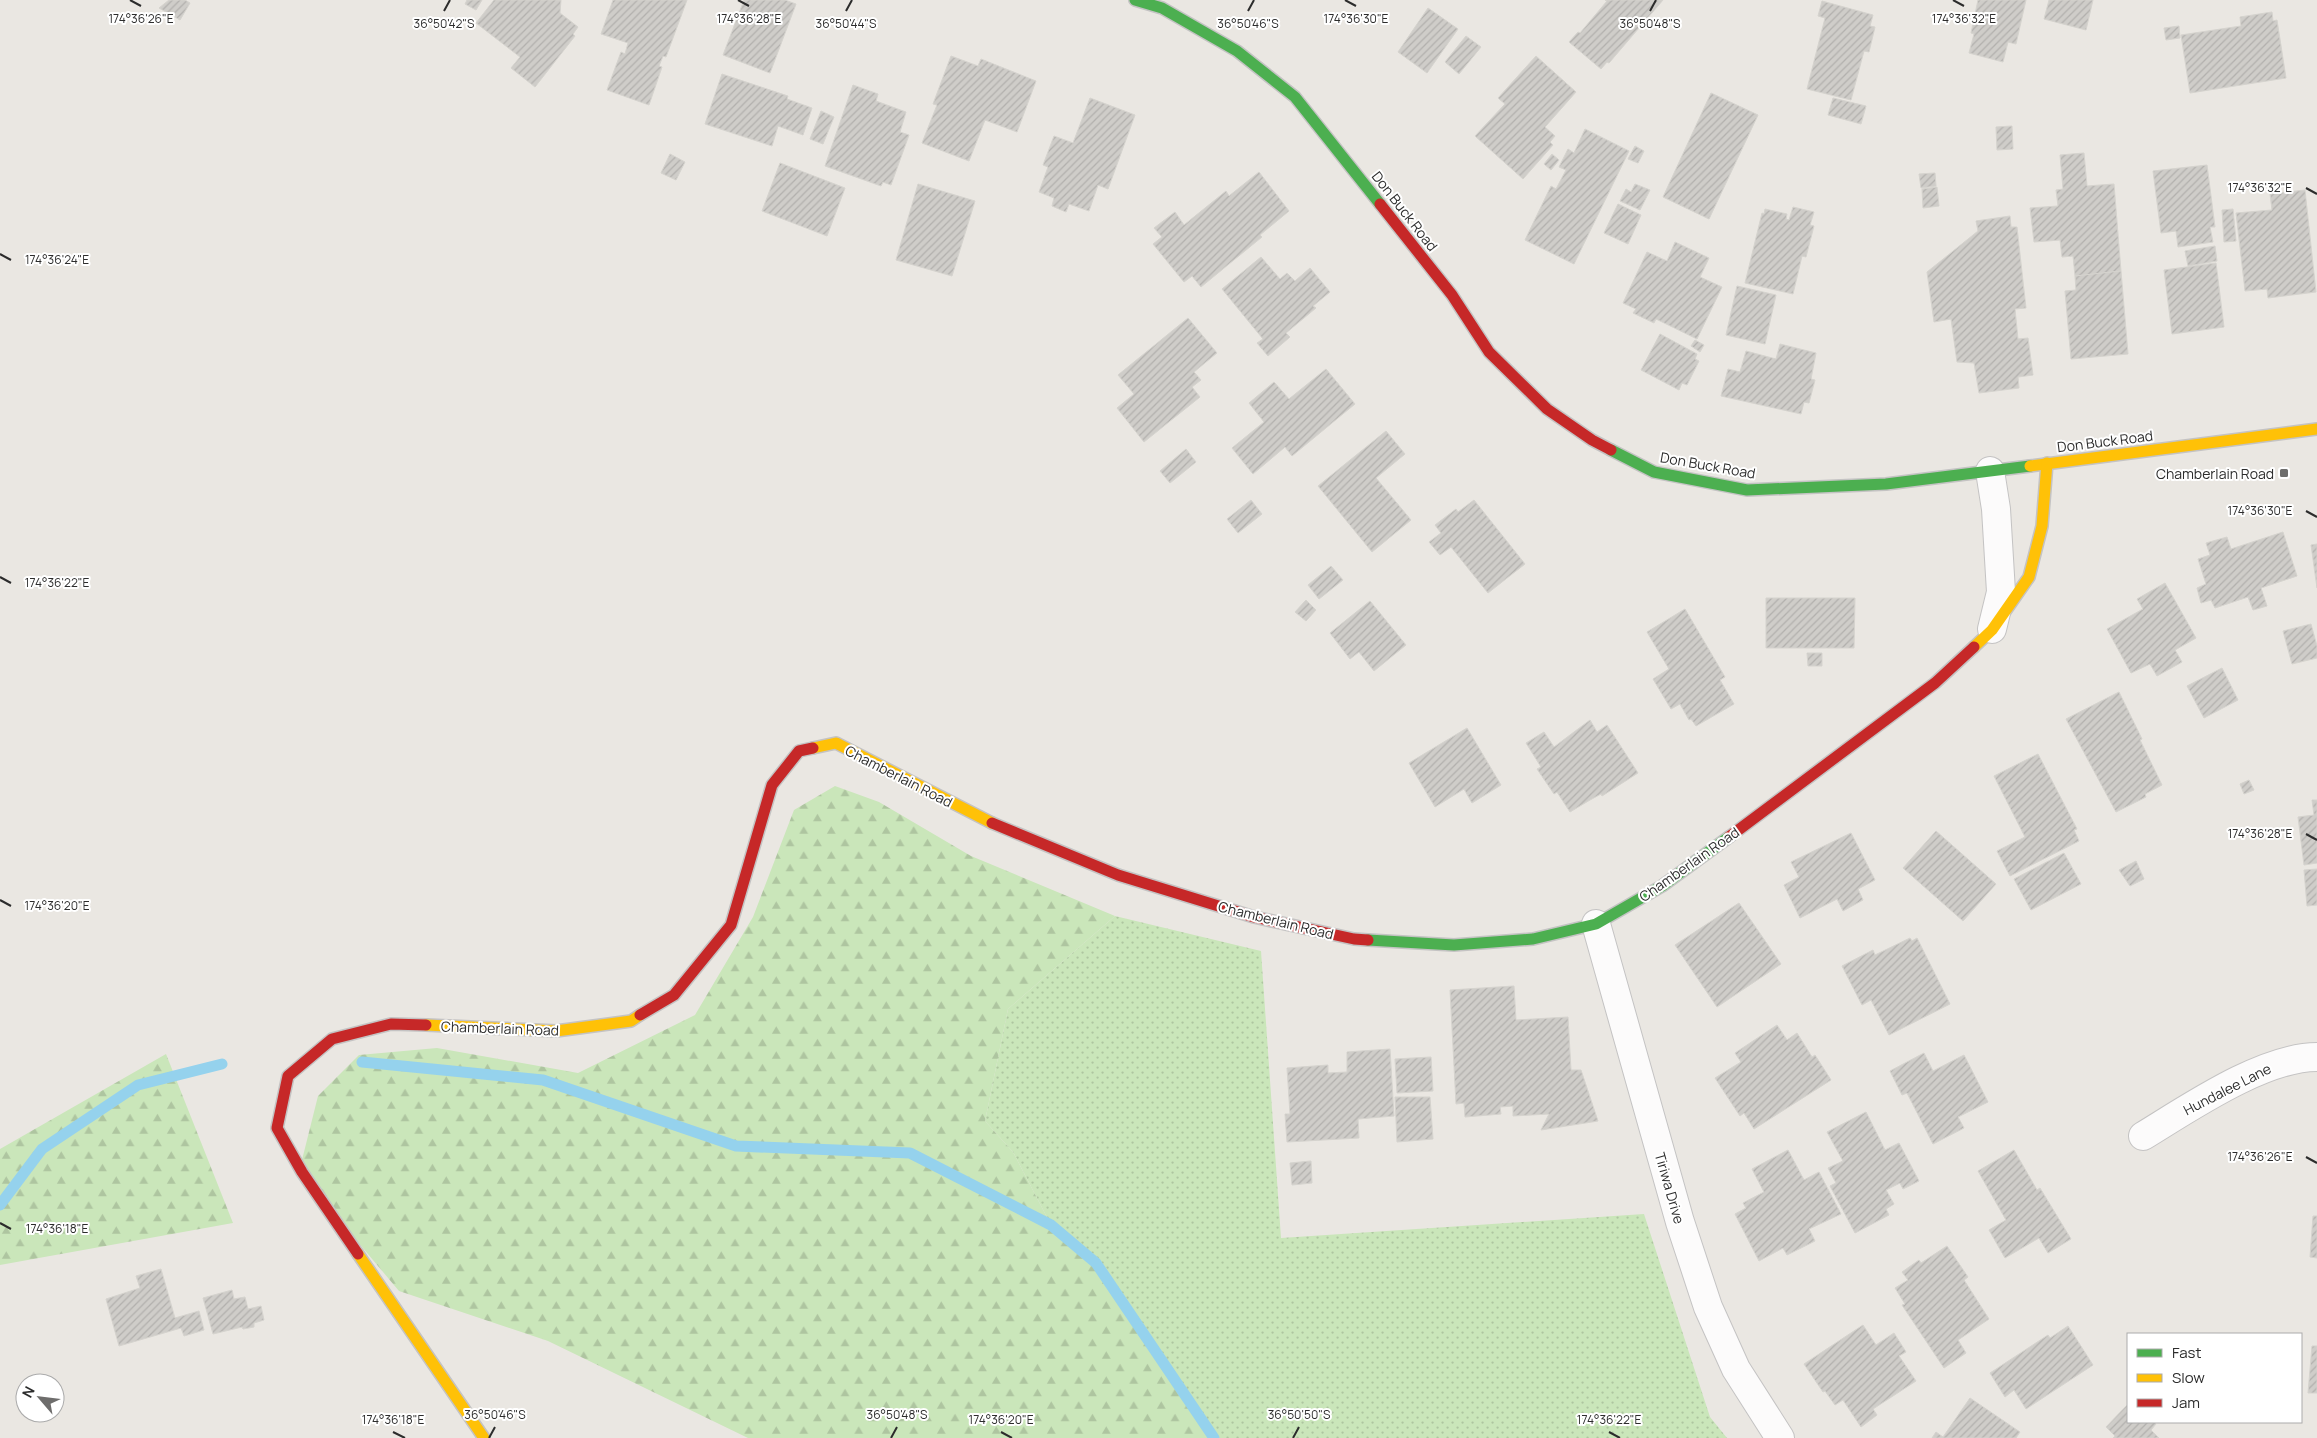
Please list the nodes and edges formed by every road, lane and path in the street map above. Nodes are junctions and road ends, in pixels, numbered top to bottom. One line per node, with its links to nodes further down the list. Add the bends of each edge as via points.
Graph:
1 (1135, 0): 4 (street, Don Buck Road, via 1162,8 1237,52 1295,98 1452,294 1489,352 1547,409 1592,440 1654,472 1747,490 1886,484)
2 (2317, 429): 3 (street, Don Buck Road)
3 (2047, 463): 4 (street, Don Buck Road); 5 (street, Chamberlain Road, via 2042,526 2030,577)
4 (1990, 470): 5 (street, via 2001,592)
5 (1992, 630): 6 (street, Chamberlain Road, via 1935,683 1787,794 1662,886)
6 (1596, 924): 9 (street, Chamberlain Road, via 1533,939 1454,945 1354,939 1254,917 1118,876 981,818 836,744 799,751 772,785 731,925 674,995 631,1021 556,1032 390,1024 332,1039 288,1076 277,1128 302,1172); 10 (street, Tiriwa Drive, via 1680,1222 1708,1306 1736,1369)
7 (2317, 1057): 8 (street, Hundalee Lane, via 2279,1062 2208,1096)
8 (2143, 1136)
9 (484, 1438)
10 (1780, 1438)

